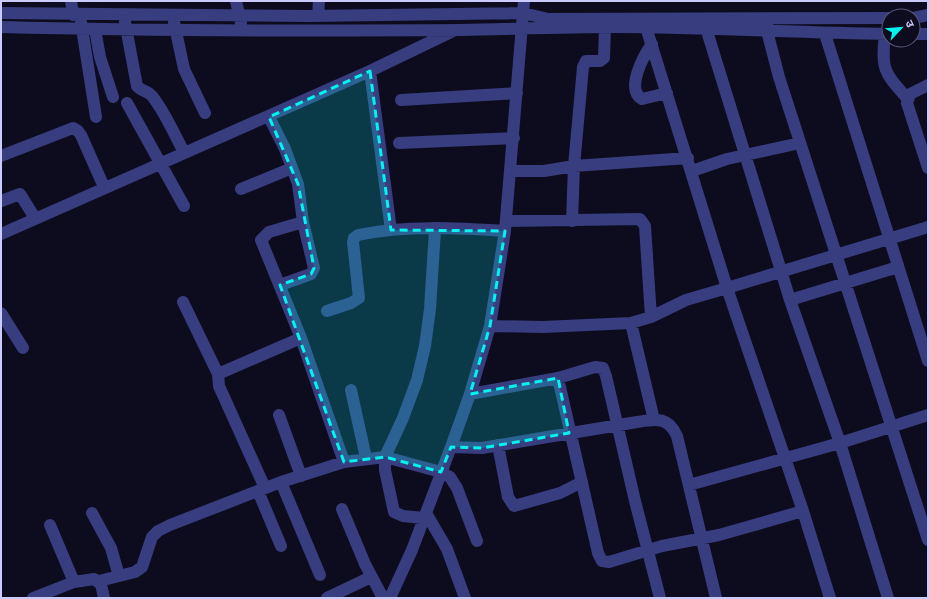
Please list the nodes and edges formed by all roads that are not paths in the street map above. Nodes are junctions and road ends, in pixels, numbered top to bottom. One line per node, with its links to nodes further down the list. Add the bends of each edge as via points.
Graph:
1 (71, 1): 8 (street)
2 (236, 1): 11 (street)
3 (319, 1): 12 (street)
4 (524, 7): 13 (street); 14 (street, via 548,18); 17 (street)
5 (1, 13): 6 (street)
6 (56, 14): 8 (street); 20 (street)
7 (174, 14): 9 (street); 10 (street); 25 (street)
8 (76, 15): 9 (street); 22 (street)
9 (124, 15): 24 (street)
10 (214, 15): 11 (street); 26 (street)
11 (240, 16): 12 (street); 28 (street)
12 (313, 16): 13 (street); 29 (street)
13 (412, 16): 27 (street)
14 (767, 18): 15 (street); 31 (street)
15 (881, 18)
16 (1, 27): 20 (street)
17 (521, 27): 18 (street); 30 (street); 38 (street)
18 (605, 27): 19 (street); 55 (street, via 604,58 600,61 586,62 583,67)
19 (646, 27): 21 (street); 34 (street)
20 (56, 28): 22 (street)
21 (706, 28): 31 (street); 51 (street)
22 (82, 29): 23 (street); 46 (street)
23 (95, 29): 24 (street); 40 (street, via 100,57)
24 (125, 29): 25 (street); 50 (street, via 137,86 156,101)
25 (175, 29): 26 (street); 44 (street, via 184,69)
26 (215, 29): 28 (street)
27 (413, 29): 29 (street); 30 (street)
28 (242, 30): 29 (street)
29 (309, 30)
30 (457, 30): 36 (street)
31 (766, 31): 32 (street); 49 (street)
32 (826, 34): 33 (street); 72 (street)
33 (881, 34)
34 (652, 44): 39 (street); 39 (street, via 639,65 636,75 637,94 642,99)
35 (884, 48): 41 (street, via 882,61 884,69)
36 (370, 71): 45 (street); 69 (street)
37 (928, 85): 41 (street)
38 (517, 93): 42 (street); 47 (street)
39 (667, 93): 53 (street)
40 (113, 97)
41 (907, 98): 57 (street, via 908,111)
42 (401, 100)
43 (127, 102): 54 (street)
44 (205, 113)
45 (269, 116): 50 (street); 56 (street)
46 (96, 117)
47 (514, 138): 48 (street); 58 (street)
48 (399, 143)
49 (800, 143): 51 (street); 73 (street)
50 (184, 152): 54 (street)
51 (745, 154): 59 (street); 75 (street)
52 (1, 156): 60 (street, via 73,128 81,136)
53 (688, 158): 55 (street); 59 (street)
54 (160, 162): 60 (street); 63 (street)
55 (574, 166): 58 (street, via 544,171); 65 (street)
56 (292, 168): 61 (street); 66 (street, via 298,184)
57 (928, 168)
58 (511, 171): 67 (street)
59 (692, 171): 78 (street)
60 (104, 187): 64 (street)
61 (241, 189)
62 (1, 201): 64 (street, via 20,194)
63 (184, 206)
64 (35, 218): 71 (street)
65 (572, 221): 67 (street); 83 (street, via 636,218 644,222)
66 (303, 222): 77 (street, via 313,272); 77 (street, via 268,232 261,240)
67 (506, 226): 70 (street); 85 (street)
68 (928, 227): 72 (street)
69 (391, 230): 70 (street); 81 (street, via 358,235 354,238 359,298 351,304)
70 (435, 230): 102 (street, via 425,346 404,418)
71 (1, 234)
72 (890, 239): 73 (street); 74 (street)
73 (836, 255): 75 (street); 76 (street)
74 (898, 267): 76 (street); 88 (street)
75 (781, 271): 78 (street); 79 (street)
76 (844, 284): 79 (street); 97 (street)
77 (280, 285): 86 (street)
78 (727, 288): 83 (street, via 686,300); 104 (street)
79 (790, 300): 99 (street)
80 (183, 302): 89 (street)
81 (326, 311)
82 (1, 313): 87 (street)
83 (652, 317): 84 (street)
84 (631, 323): 85 (street, via 543,327); 95 (street)
85 (490, 326): 92 (street)
86 (301, 338): 89 (street); 105 (street)
87 (23, 348)
88 (928, 361)
89 (218, 374): 111 (street, via 219,386)
90 (558, 378): 92 (street); 96 (street, via 595,367 603,368); 98 (street)
91 (351, 390): 103 (street)
92 (470, 394): 101 (street)
93 (279, 414): 107 (street)
94 (928, 415): 97 (street)
95 (654, 420): 96 (street); 110 (street, via 666,421 672,426 677,436)
96 (618, 425): 98 (street); 121 (street)
97 (891, 427): 99 (street); 118 (street)
98 (570, 433): 100 (street); 109 (street)
99 (840, 443): 104 (street); 136 (street)
100 (498, 445): 101 (street, via 482,448); 109 (street, via 508,497 514,506 560,493)
101 (451, 447): 106 (street)
102 (385, 457): 103 (street); 106 (street); 115 (street, via 385,470 394,512 403,516)
103 (366, 458): 105 (street)
104 (785, 459): 110 (street); 113 (street)
105 (344, 462): 107 (street)
106 (441, 472): 115 (street); 119 (street, via 454,482)
107 (301, 476): 108 (street)
108 (281, 482): 111 (street); 122 (street)
109 (582, 482): 121 (street, via 602,561 609,562)
110 (689, 485): 117 (street)
111 (261, 490): 120 (street); 123 (street, via 158,531 152,537 142,567 135,572)
112 (342, 509): 124 (street)
113 (803, 510): 117 (street); 135 (street)
114 (92, 513): 123 (street, via 109,542)
115 (425, 515): 131 (street); 132 (street, via 447,548)
116 (50, 524): 126 (street)
117 (702, 538): 121 (street); 134 (street)
118 (928, 540)
119 (477, 541)
120 (281, 546)
121 (648, 550): 133 (street)
122 (320, 575)
123 (119, 576): 125 (street)
124 (371, 577): 129 (street); 130 (street)
125 (99, 581): 126 (street, via 94,579); 128 (street)
126 (74, 582): 127 (street)
127 (33, 598)
128 (104, 598)
129 (327, 598)
130 (383, 598)
131 (390, 598)
132 (465, 598)
133 (660, 598)
134 (716, 598)
135 (830, 598)
136 (888, 598)

